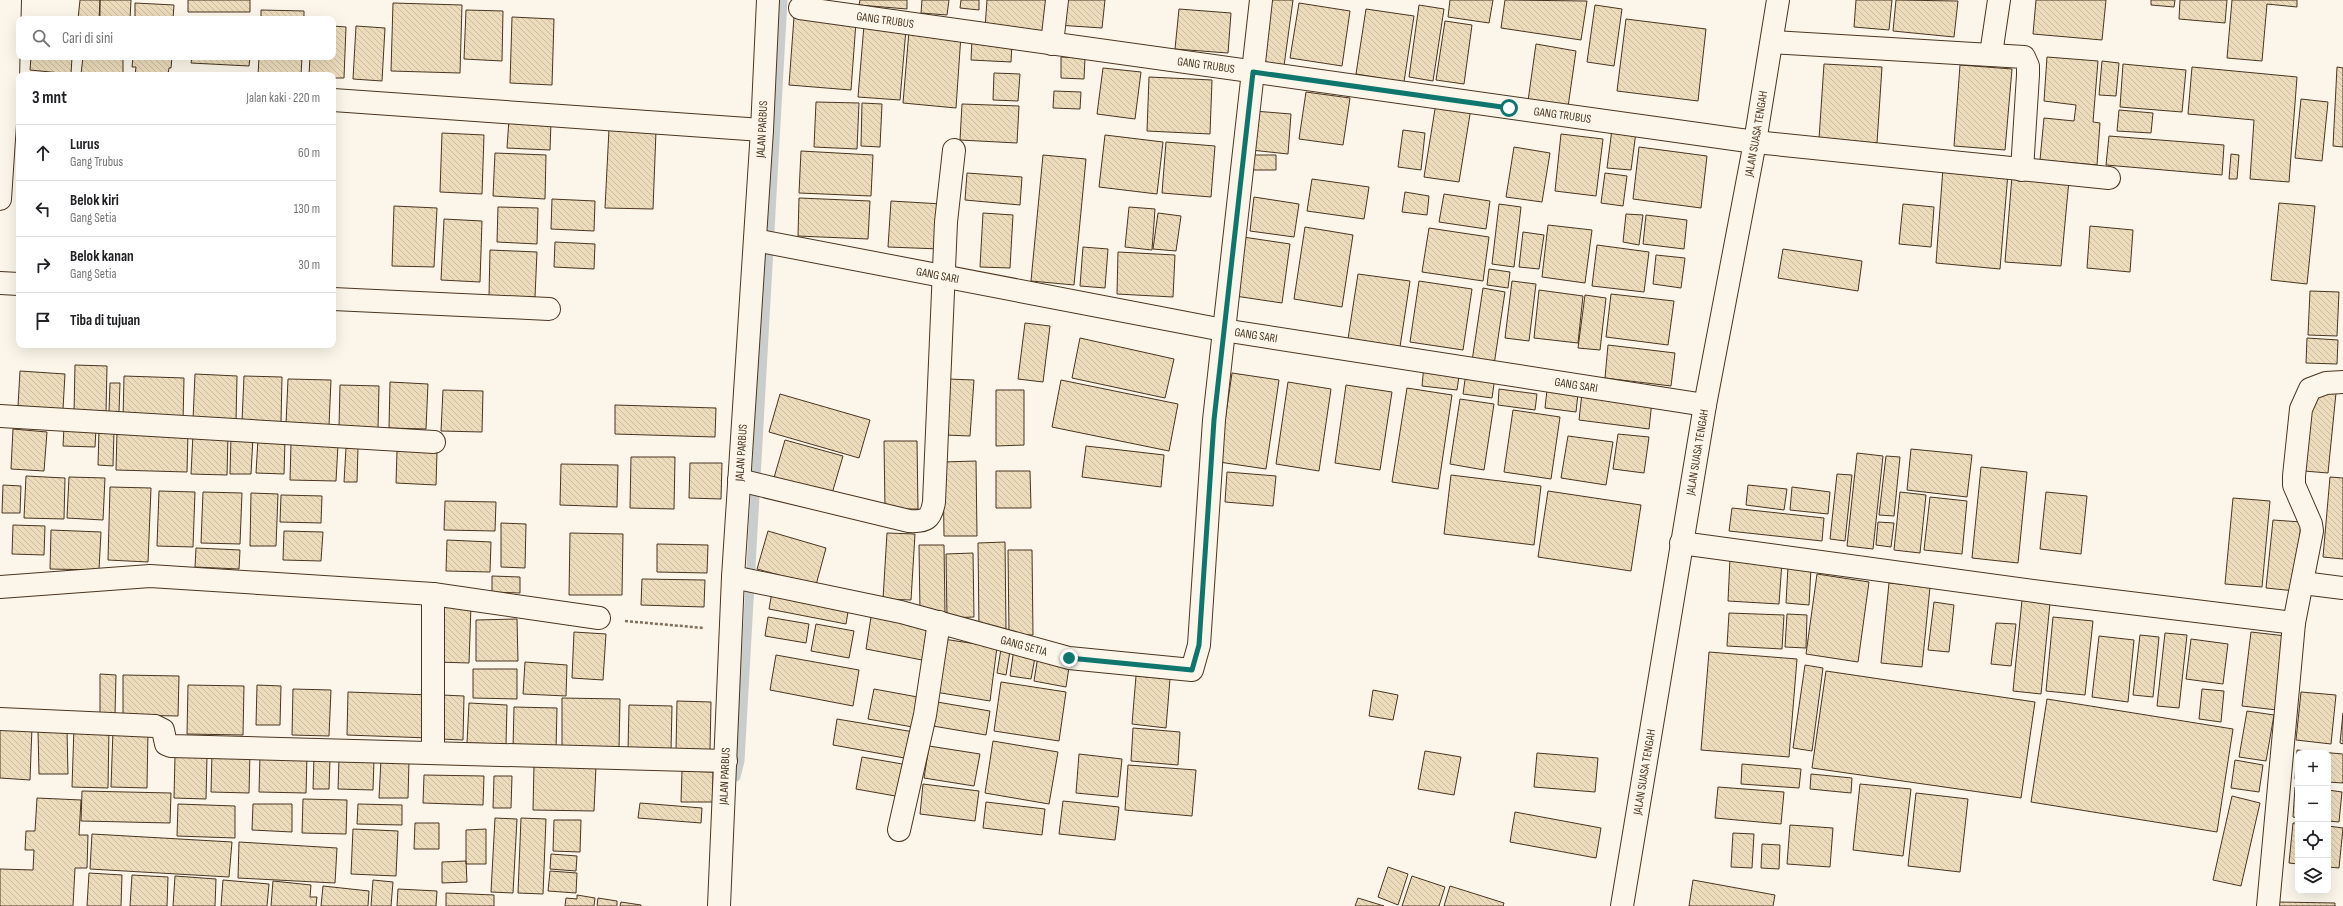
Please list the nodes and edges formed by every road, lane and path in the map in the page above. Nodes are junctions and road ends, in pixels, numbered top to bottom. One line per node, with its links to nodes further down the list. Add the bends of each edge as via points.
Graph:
1 (10, 0): 12 (street)
2 (768, 0): 14 (street, JALAN PARBUS)
3 (1057, 0): 9 (street)
4 (1261, 0): 11 (street, GANG SETIA)
5 (1778, 0): 8 (street, JALAN SUASA TENGAH)
6 (1999, 0): 10 (street)
7 (800, 8): 9 (street, GANG TRUBUS)
8 (1772, 42): 10 (street); 15 (street, JALAN SUASA TENGAH)
9 (1052, 44): 11 (street, GANG TRUBUS)
10 (1991, 54): 17 (street, via 2024,57 2028,66)
11 (1253, 72): 15 (street, GANG TRUBUS); 26 (street, GANG SETIA)
12 (14, 79): 19 (street)
13 (336, 100): 14 (street)
14 (762, 130): 20 (street, JALAN PARBUS)
15 (1755, 142): 17 (street, GANG TRUBUS); 28 (street, JALAN SUASA TENGAH)
16 (954, 150): 21 (street, via 946,222)
17 (2022, 170): 18 (street, GANG TRUBUS)
18 (2109, 178)
19 (0, 199)
20 (757, 240): 21 (street, GANG SARI); 31 (street, JALAN PARBUS)
21 (944, 276): 26 (street, GANG SARI); 31 (street, via 932,515 927,520 909,521)
22 (0, 283): 23 (street)
23 (16, 284)
24 (336, 299): 25 (street)
25 (549, 309)
26 (1223, 330): 28 (street, GANG SARI); 39 (street, GANG SETIA, via 1214,420 1199,645 1192,670 1069,658)
27 (2343, 382): 34 (street, via 2326,383 2310,389 2301,409 2294,485 2312,531)
28 (1704, 405): 32 (street, JALAN SUASA TENGAH)
29 (0, 416): 30 (street)
30 (434, 442)
31 (747, 482): 33 (street, JALAN PARBUS)
32 (1681, 543): 40 (street, via 2056,594); 47 (street, JALAN SUASA TENGAH)
33 (735, 577): 39 (street, GANG SETIA); 41 (street, JALAN PARBUS)
34 (2303, 583): 36 (street); 40 (street)
35 (0, 587): 37 (street, via 150,576)
36 (2343, 588)
37 (433, 594): 38 (street); 43 (street)
38 (599, 618): 41 (path)
39 (939, 622): 45 (street, via 925,715)
40 (2294, 623): 48 (street)
41 (730, 630): 44 (street, JALAN PARBUS)
42 (0, 719): 43 (street, via 155,726 163,730 166,744 171,746)
43 (433, 753): 44 (street)
44 (726, 761): 46 (street, JALAN PARBUS)
45 (899, 830)
46 (719, 906)
47 (1622, 906)
48 (2268, 906)

